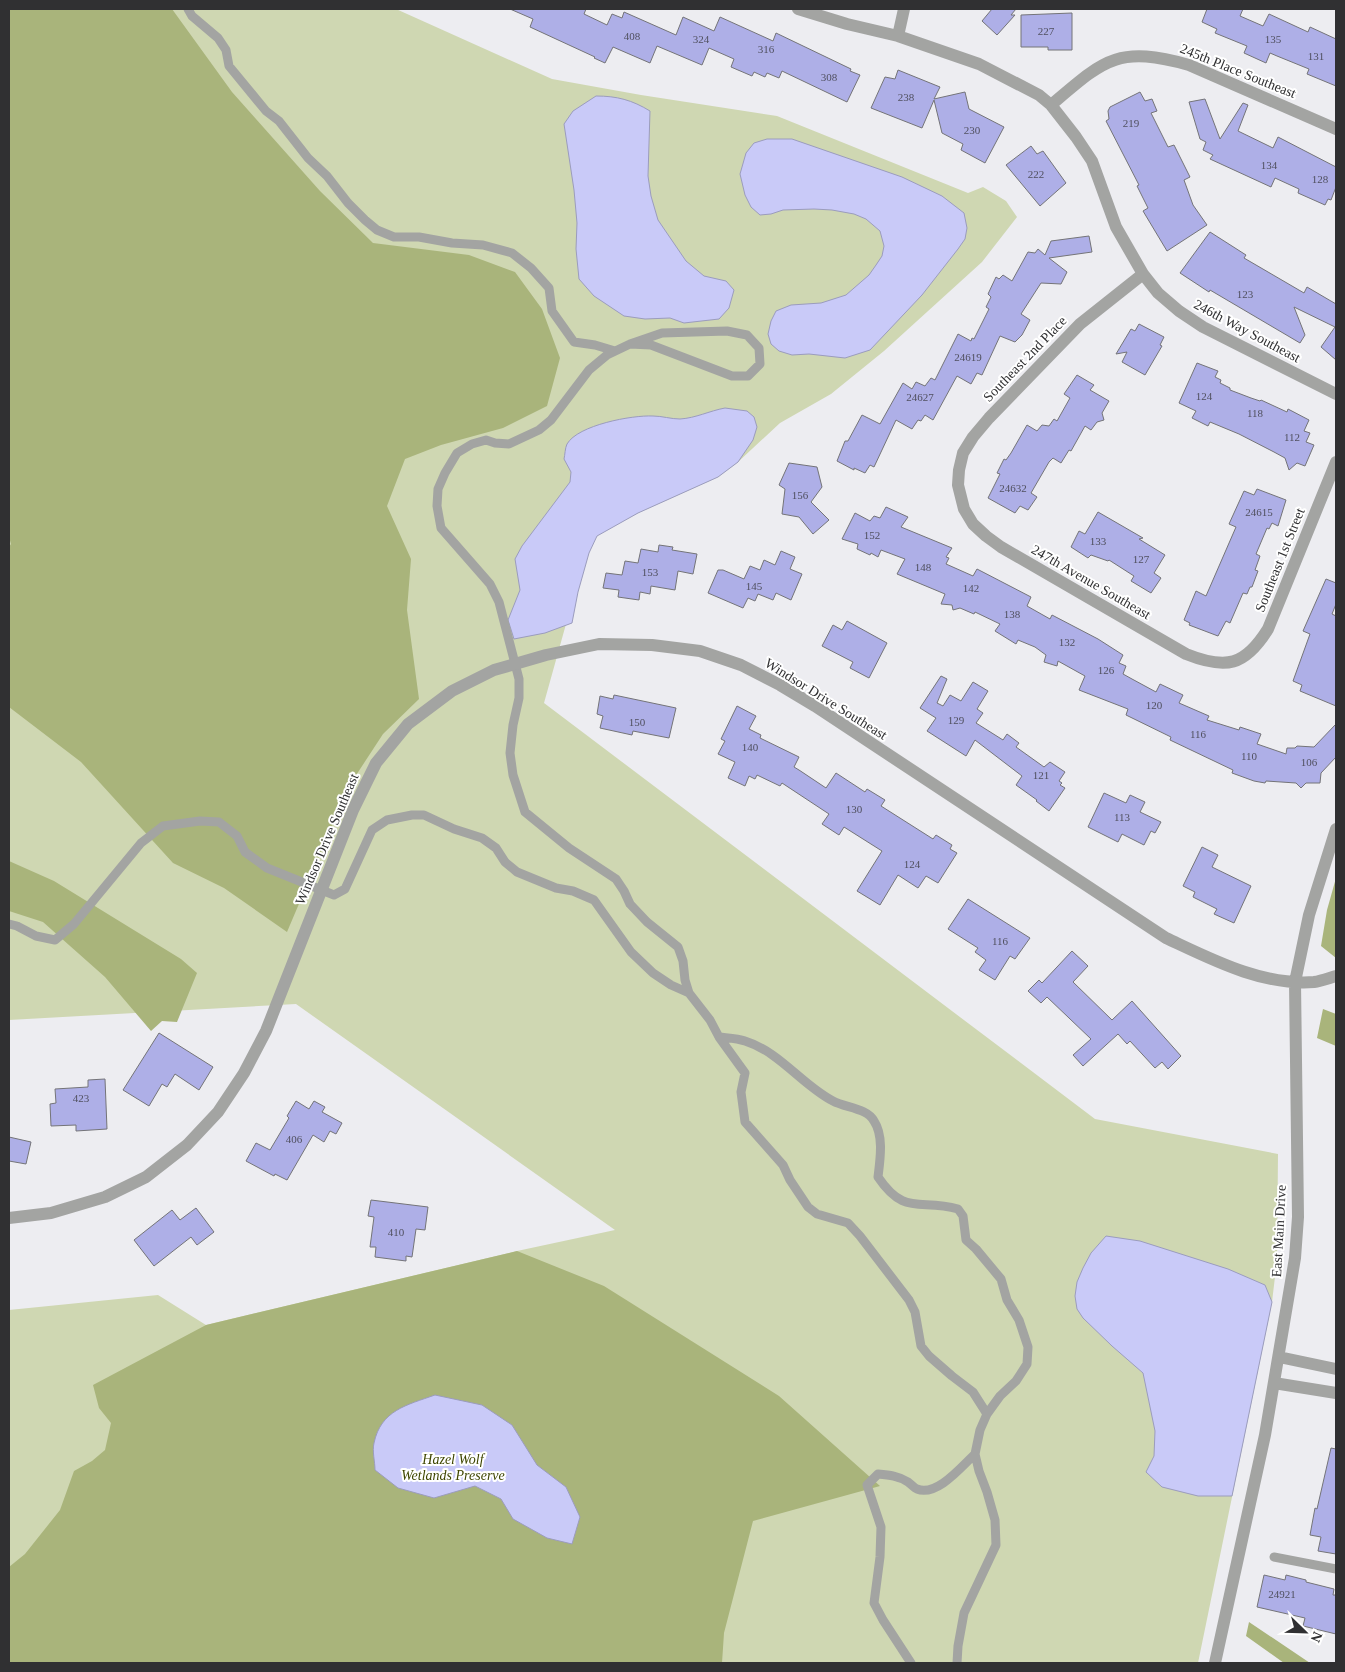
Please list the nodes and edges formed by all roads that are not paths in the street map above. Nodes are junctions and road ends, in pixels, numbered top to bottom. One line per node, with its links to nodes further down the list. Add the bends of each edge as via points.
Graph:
1 (188, 9): 9 (lane, via 218,38 226,50 229,66 266,111 279,121 308,158 371,225 394,237 483,245 512,253 549,288 552,312 574,342)
2 (798, 9): 4 (street, 246th Way Southeast)
3 (904, 9): 4 (street)
4 (898, 36): 5 (street, 246th Way Southeast, via 979,64 1039,95)
5 (1051, 105): 6 (street, 245th Place Southeast, via 1090,72 1111,60 1144,55 1189,65); 7 (street, 246th Way Southeast, via 1092,161 1116,227)
6 (1336, 129)
7 (1143, 274): 10 (street, 246th Way Southeast, via 1158,293 1203,327); 12 (street, Southeast 2nd Place, via 1080,324 973,436 963,453)
8 (630, 344): 8 (lane, via 662,333 727,331 747,335 760,348 760,364 748,376 732,376 651,345); 9 (lane)
9 (615, 351): 14 (lane, via 589,370 551,420 539,430 509,444 486,440 457,453 438,490 441,528 490,584)
10 (1336, 394)
11 (1336, 462): 13 (street, Southeast 1st Street, via 1268,629 1249,654)
12 (958, 485): 13 (street, 247th Avenue Southeast, via 964,509 974,524 1001,547 1186,654 1215,663)
13 (1238, 661)
14 (514, 664): 16 (street, Windsor Drive Southeast, via 452,691 408,724 376,763 353,810); 19 (street, Windsor Drive Southeast, via 599,644 652,645 700,651 741,665 815,706 1166,938 1218,962 1273,980); 20 (lane, via 519,679 519,698 510,753 513,775 525,812 569,848 616,879 630,904 678,947)
15 (1336, 828): 19 (street, East Main Drive, via 1309,915)
16 (322, 890): 17 (lane, via 267,868 245,852 237,836 220,822 200,821 163,826 141,843 74,924 56,940 36,936); 20 (lane, via 334,895 345,889 372,830 388,820 424,815 482,838 496,848 516,872 594,900 631,952 670,985); 22 (street, Windsor Drive Southeast, via 266,1031 218,1112 192,1140 146,1177 105,1197 51,1213)
17 (9, 924)
18 (1336, 976): 19 (street, Windsor Drive Southeast, via 1315,982)
19 (1295, 982): 23 (street, East Main Drive, via 1298,1217 1295,1258)
20 (689, 993): 21 (lane)
21 (719, 1036): 27 (lane, via 745,1074 741,1092 745,1122 783,1165 808,1207 818,1214 848,1223 860,1236 909,1300 915,1312 921,1346 973,1392); 27 (lane, via 746,1041 770,1054 820,1094 874,1119 879,1133 878,1177 896,1197 906,1204 944,1205 958,1209 963,1216 966,1240 1001,1279 1007,1300 1020,1320 1028,1347 1027,1364)
22 (9, 1218)
23 (1279, 1357): 24 (street); 25 (street, East Main Drive)
24 (1336, 1369)
25 (1274, 1383): 26 (street); 33 (street, East Main Drive, via 1251,1506)
26 (1336, 1393)
27 (987, 1414): 28 (lane)
28 (975, 1454): 31 (lane, via 946,1482 931,1490 917,1489 892,1475 878,1474 868,1485 881,1527 874,1603); 32 (lane, via 995,1520 996,1545 964,1613)
29 (1274, 1557): 30 (lane)
30 (1336, 1569)
31 (911, 1663)
32 (957, 1663)
33 (1215, 1663)

